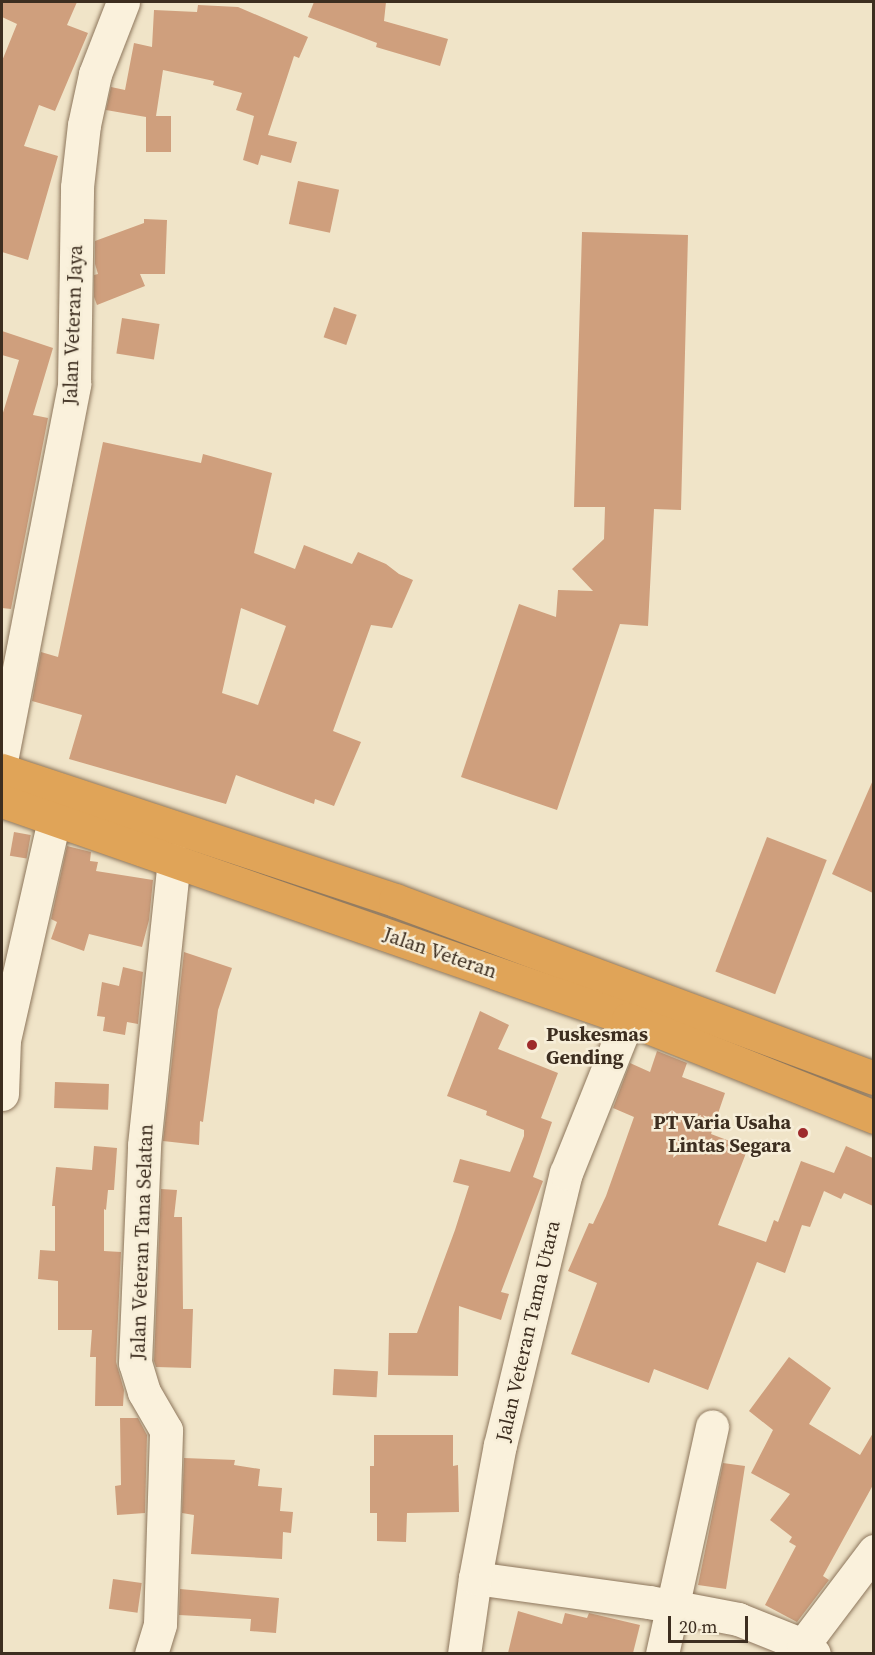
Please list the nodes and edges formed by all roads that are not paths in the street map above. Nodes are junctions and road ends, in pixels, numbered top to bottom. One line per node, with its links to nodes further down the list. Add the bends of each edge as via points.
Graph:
1 (123, 2): 2 (street, Jalan Veteran Jaya, via 95,74 81,147 74,384)
2 (2, 756)
3 (2, 770): 8 (highway, Jalan Veteran, via 395,900)
4 (2, 801): 5 (highway, Jalan Veteran)
5 (54, 820): 6 (highway, Jalan Veteran); 9 (street, via 4,1040)
6 (174, 860): 7 (highway, Jalan Veteran); 16 (street, Jalan Veteran Tana Selatan, via 144,1145 135,1363 144,1392 166,1430 160,1623)
7 (628, 1019): 10 (highway, Jalan Veteran); 13 (street, Jalan Veteran Tama Utara, via 566,1173 526,1329)
8 (873, 1078)
9 (2, 1094)
10 (873, 1117)
11 (712, 1426): 14 (street)
12 (873, 1551): 15 (street)
13 (475, 1578): 14 (street); 17 (street, Jalan Veteran Tama Utara)
14 (672, 1607): 15 (street, via 738,1619); 18 (street)
15 (806, 1651)
16 (151, 1653)
17 (464, 1653)
18 (662, 1653)

